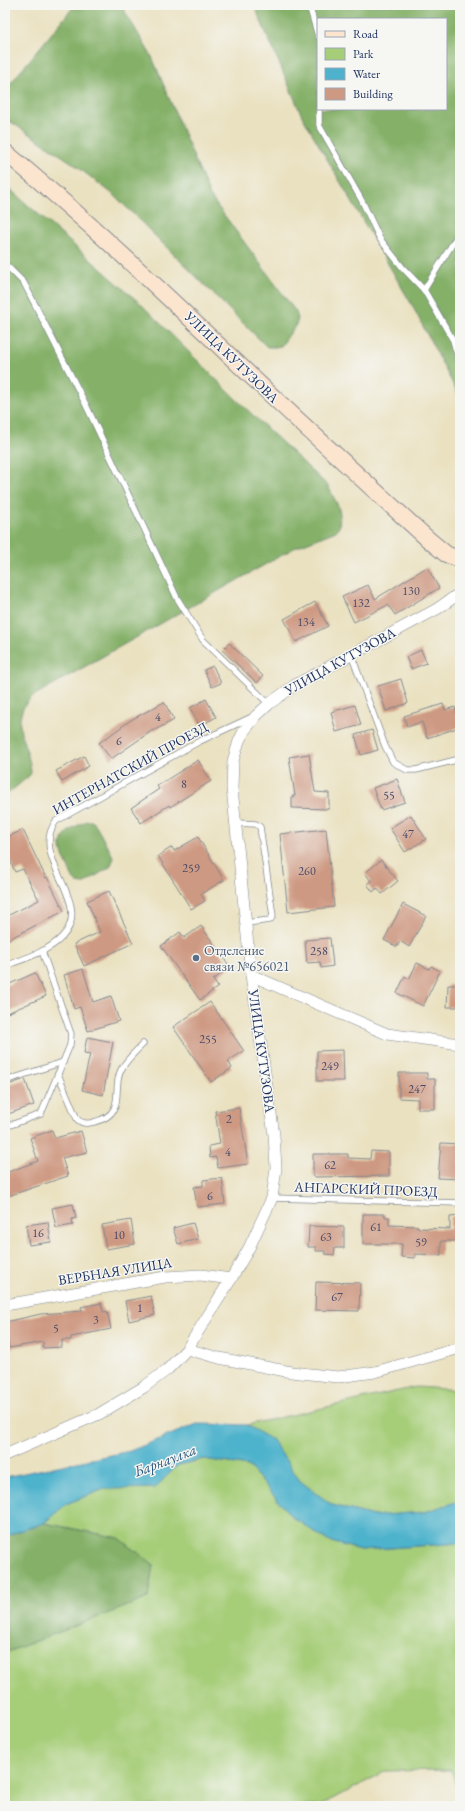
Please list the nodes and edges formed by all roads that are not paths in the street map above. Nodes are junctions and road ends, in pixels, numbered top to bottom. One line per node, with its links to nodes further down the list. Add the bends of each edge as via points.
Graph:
1 (309, 5): 2 (lane)
2 (317, 33)
3 (319, 110): 7 (lane, via 318,125 362,201 380,239)
4 (5, 152): 9 (main road, УЛИЦА КУТУЗОВА, via 50,189 182,309 429,540 446,554)
5 (460, 236): 7 (lane, via 456,238)
6 (5, 264): 12 (lane, via 24,283 86,405 184,610 203,640)
7 (424, 290): 8 (lane, via 453,340)
8 (460, 365)
9 (460, 560)
10 (460, 593): 11 (street, УЛИЦА КУТУЗОВА, via 437,609)
11 (351, 654): 12 (street, УЛИЦА КУТУЗОВА, via 294,685); 14 (lane, via 384,746 393,762 407,770 416,770)
12 (269, 704): 13 (street, УЛИЦА КУТУЗОВА)
13 (256, 716): 15 (street, УЛИЦА КУТУЗОВА, via 244,731 233,761 232,788); 17 (lane, ИНТЕРНАТСКИЙ ПРОЕЗД, via 198,742 56,821 50,832 49,848 72,914 68,930 61,939)
14 (460, 759)
15 (236, 824): 16 (street, УЛИЦА КУТУЗОВА); 16 (lane, via 256,824 260,827 273,916 270,920)
16 (246, 922): 19 (street, УЛИЦА КУТУЗОВА)
17 (42, 951): 18 (lane, ИНТЕРНАТСКИЙ ПРОЕЗД); 22 (lane, via 71,1034 70,1045)
18 (5, 966)
19 (251, 975): 21 (street, via 387,1034); 26 (street, УЛИЦА КУТУЗОВА, via 274,1135 276,1168)
20 (143, 1044): 23 (lane, via 122,1069 115,1107 105,1118 95,1122 83,1123 77,1119)
21 (460, 1044)
22 (63, 1062): 23 (lane); 24 (lane)
23 (58, 1074): 25 (lane, via 41,1114)
24 (5, 1081)
25 (5, 1127)
26 (272, 1198): 27 (lane, АНГАРСКИЙ ПРОЕЗД); 28 (street, УЛИЦА КУТУЗОВА, via 249,1248)
27 (460, 1203)
28 (231, 1279): 29 (street, ВЕРБНАЯ УЛИЦА, via 201,1275 165,1277); 31 (street, УЛИЦА КУТУЗОВА)
29 (5, 1305)
30 (460, 1348): 31 (street, via 375,1372 338,1377 291,1372)
31 (187, 1350): 32 (street, УЛИЦА КУТУЗОВА, via 162,1374 119,1403)
32 (5, 1455)

